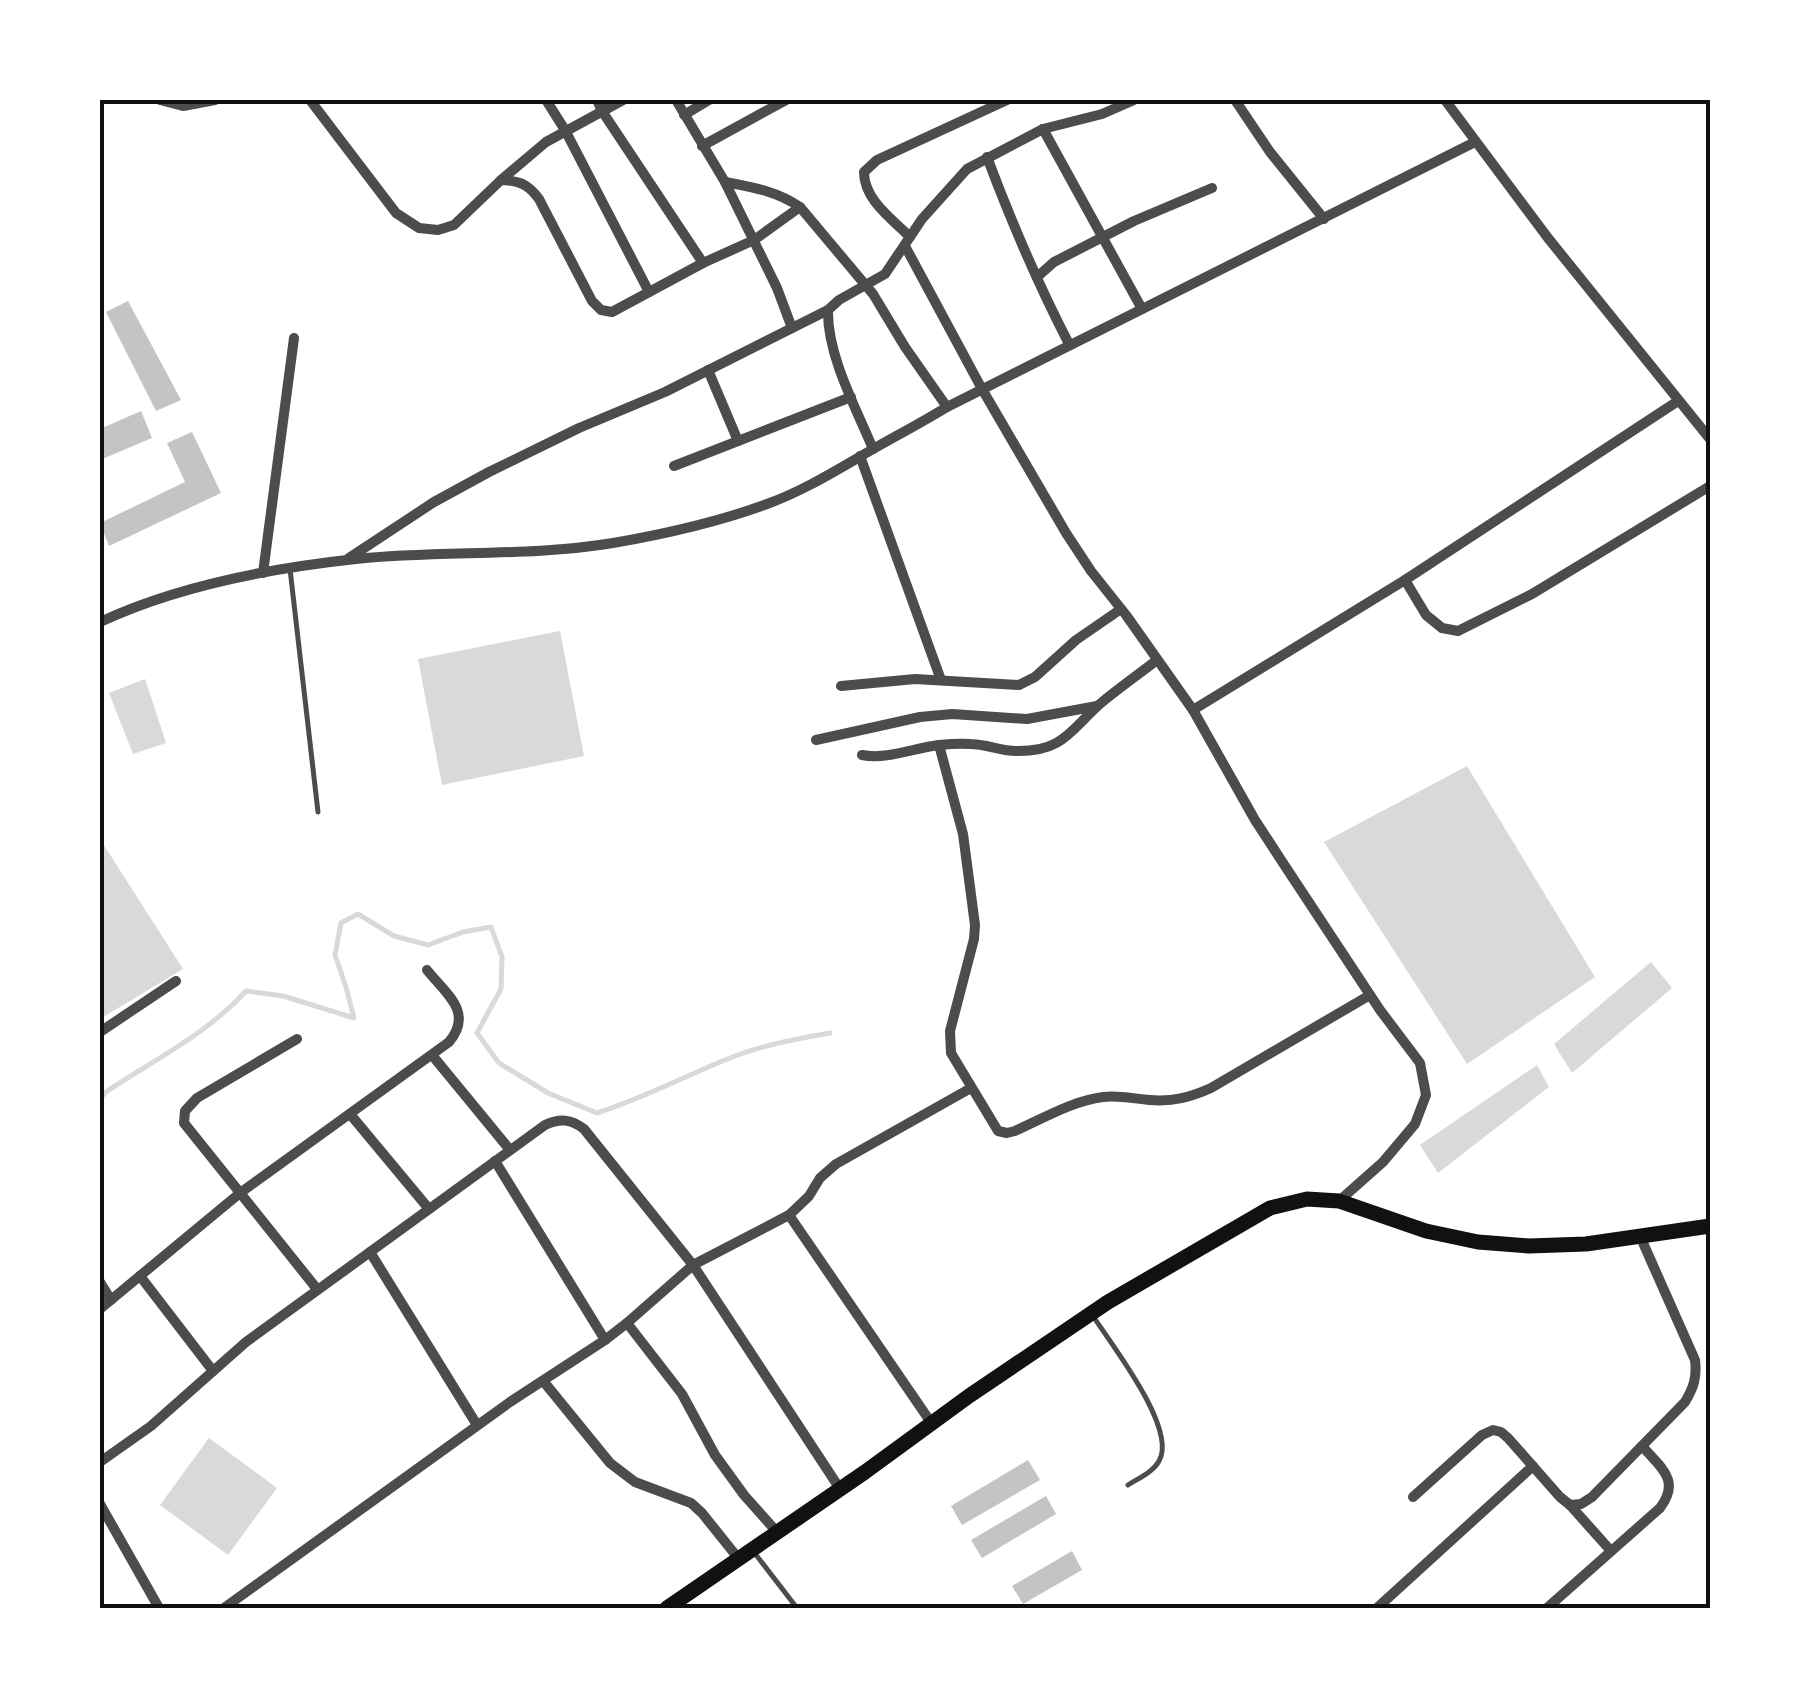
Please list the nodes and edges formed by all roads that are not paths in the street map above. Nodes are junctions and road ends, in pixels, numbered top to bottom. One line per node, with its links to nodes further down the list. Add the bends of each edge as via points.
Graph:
1 (160, 100): 2 (street, via 183,106)
2 (215, 100)
3 (310, 100): 20 (street, via 396,213 420,228 454,224)
4 (546, 100): 16 (street)
5 (623, 100): 13 (street)
6 (676, 100): 14 (street)
7 (708, 100): 14 (street)
8 (786, 100): 18 (street)
9 (1007, 100): 27 (street, via 864,172 868,194)
10 (1134, 100): 15 (street)
11 (1235, 100): 24 (street)
12 (1445, 100): 17 (street)
13 (600, 106): 16 (street); 28 (street)
14 (684, 115): 18 (street)
15 (1043, 129): 19 (street); 25 (street)
16 (565, 130): 20 (street); 31 (street)
17 (1474, 142): 24 (street); 40 (street)
18 (702, 146): 21 (street)
19 (987, 157): 27 (street, via 950,186); 29 (street)
20 (500, 180): 31 (street, via 530,187 601,310 612,312)
21 (725, 182): 23 (street, via 767,190); 26 (street)
22 (1212, 188): 25 (street)
23 (800, 207): 26 (street); 30 (street)
24 (1324, 219): 32 (street)
25 (1102, 238): 29 (street); 32 (street)
26 (754, 240): 28 (street); 34 (street)
27 (908, 242): 30 (street); 38 (street)
28 (702, 263): 31 (street)
29 (1037, 278): 36 (street)
30 (867, 286): 33 (street); 41 (street)
31 (649, 292)
32 (1142, 309): 36 (street)
33 (828, 310): 34 (street); 39 (street)
34 (792, 328): 37 (street)
35 (294, 338): 50 (street)
36 (1070, 344): 38 (street)
37 (708, 370): 43 (street); 48 (street, via 489,472)
38 (982, 389): 41 (street); 52 (street, via 1066,532)
39 (851, 397): 43 (street); 44 (street)
40 (1678, 401): 42 (street); 51 (street)
41 (946, 407): 44 (street)
42 (1710, 439)
43 (738, 441): 46 (street)
44 (874, 449): 45 (street)
45 (860, 456): 48 (street, via 771,503 628,540); 55 (street)
46 (674, 466)
47 (1710, 486): 51 (street, via 1532,594 1458,630 1426,615)
48 (344, 561): 49 (street)
49 (290, 570): 50 (street); 62 (lane)
50 (263, 573): 53 (street)
51 (1405, 580): 58 (street)
52 (1122, 610): 54 (street); 55 (street, via 1019,685)
53 (100, 622)
54 (1157, 660): 57 (street); 58 (street)
55 (941, 680): 56 (street)
56 (841, 686)
57 (1098, 706): 59 (street, via 1027,720 920,717); 60 (street, via 1070,736 1035,750)
58 (1193, 710): 65 (street)
59 (816, 740)
60 (940, 746): 61 (street); 69 (street, via 963,834 975,925 949,1042)
61 (862, 755)
62 (318, 812)
63 (427, 970): 68 (street, via 461,1020 450,1042)
64 (176, 981): 66 (street)
65 (1370, 995): 69 (street, via 1212,1088 1176,1100 1099,1098 1006,1133 992,1124); 74 (street, via 1420,1063 1426,1095 1415,1124)
66 (100, 1032)
67 (297, 1040): 73 (street, via 210,1088 185,1111 184,1124)
68 (432, 1055): 70 (street); 71 (street)
69 (970, 1088): 76 (street, via 836,1164)
70 (350, 1114): 73 (street); 75 (street)
71 (510, 1150): 72 (street); 80 (street, via 555,1120 575,1122)
72 (496, 1161): 75 (street); 88 (street)
73 (240, 1194): 81 (street); 83 (street)
74 (1339, 1201): 78 (main road, via 1478,1242 1586,1244); 86 (main road, via 1307,1199 1270,1208)
75 (429, 1209): 79 (street)
76 (789, 1216): 80 (street); 91 (street)
77 (1710, 1226): 78 (main road)
78 (1640, 1236): 93 (street, via 1696,1360 1697,1376 1686,1402)
79 (370, 1252): 83 (street); 92 (street)
80 (692, 1265): 87 (street); 97 (street)
81 (140, 1276): 84 (street); 89 (street)
82 (100, 1282): 84 (street)
83 (318, 1289): 89 (street)
84 (112, 1300): 85 (street)
85 (100, 1309)
86 (1091, 1314): 91 (main road); 96 (lane, via 1158,1422 1162,1458)
87 (627, 1323): 88 (street); 101 (street, via 682,1394 744,1495)
88 (605, 1340): 90 (street)
89 (212, 1372): 94 (street)
90 (544, 1382): 92 (street); 103 (street, via 610,1463 635,1482 691,1504)
91 (932, 1424): 97 (main road)
92 (477, 1425): 105 (street)
93 (1642, 1446): 100 (street, via 1592,1498); 102 (street, via 1667,1476 1668,1498)
94 (100, 1462)
95 (1532, 1466): 98 (street, via 1493,1430); 100 (street); 108 (street)
96 (1128, 1485)
97 (840, 1489): 101 (main road)
98 (1414, 1496)
99 (100, 1504): 104 (street)
100 (1570, 1505): 102 (street)
101 (776, 1531): 103 (main road)
102 (1611, 1551): 109 (street)
103 (745, 1553): 106 (main road); 107 (lane)
104 (159, 1608)
105 (224, 1608)
106 (668, 1608)
107 (797, 1608)
108 (1377, 1608)
109 (1547, 1608)

